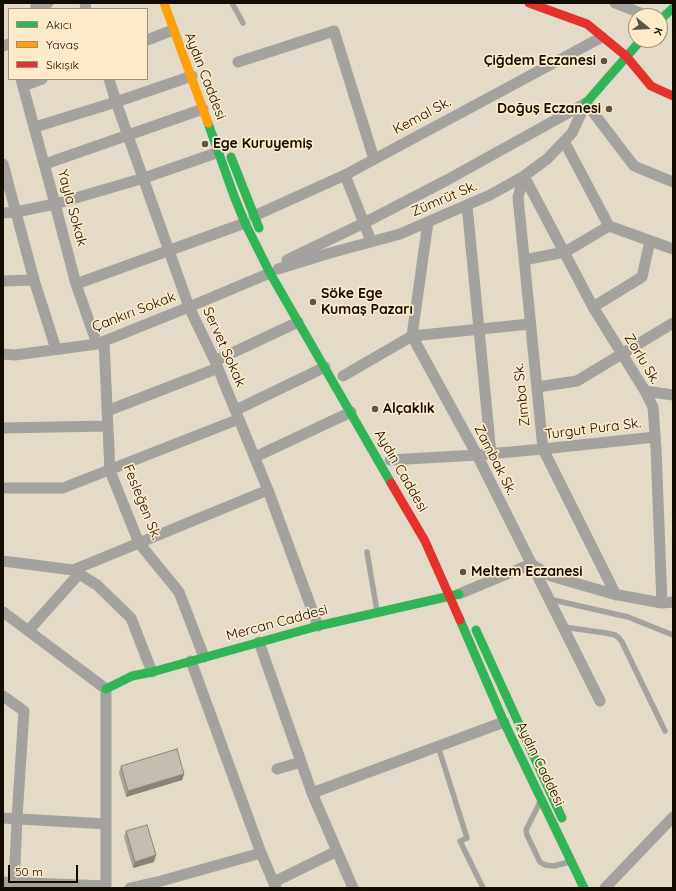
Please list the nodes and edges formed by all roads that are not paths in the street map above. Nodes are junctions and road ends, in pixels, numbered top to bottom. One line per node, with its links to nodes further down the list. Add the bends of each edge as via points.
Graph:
1 (48, 3): 6 (street)
2 (164, 3): 9 (main road, Aydın Caddesi)
3 (232, 3): 8 (lane)
4 (529, 3): 10 (main road, via 587,24)
5 (615, 3): 7 (street)
6 (36, 8)
7 (628, 8)
8 (243, 23)
9 (173, 30): 11 (street); 15 (main road, Aydın Caddesi)
10 (602, 37): 13 (main road); 27 (street, Kemal Sk.)
11 (148, 40)
12 (634, 48): 13 (main road)
13 (626, 56): 19 (main road, via 651,86); 21 (main road)
14 (238, 62): 27 (street, via 334,31)
15 (192, 76): 20 (street); 22 (main road, Aydın Caddesi)
16 (35, 80): 18 (street)
17 (109, 80): 20 (street, Servet Sokak)
18 (22, 82): 23 (street, Yayla Sokak)
19 (673, 96)
20 (116, 102): 23 (street); 24 (street, Servet Sokak)
21 (586, 102): 25 (street, Zümrüt Sk., via 572,133); 33 (street, via 634,166); 40 (street)
22 (203, 109): 24 (street); 26 (main road, Aydın Caddesi)
23 (35, 127): 29 (street, Yayla Sokak)
24 (129, 136): 29 (street); 32 (street, Servet Sokak)
25 (564, 141): 31 (street, Zümrüt Sk., via 547,159); 41 (street)
26 (223, 150): 32 (street); 38 (main road, Aydın Caddesi)
27 (374, 159): 30 (street, Kemal Sk.)
28 (3, 164): 36 (street)
29 (45, 164): 34 (street, Yayla Sokak)
30 (345, 175): 38 (street, Kemal Sk.); 40 (street)
31 (524, 176): 35 (street, Zümrüt Sk.); 47 (street, Zorlu Sk.); 48 (street, Zımba Sk., via 518,197)
32 (144, 178): 34 (street); 46 (street, Servet Sokak)
33 (673, 182)
34 (55, 204): 36 (street); 52 (street, Yayla Sokak)
35 (467, 205): 39 (street, Zümrüt Sk.); 58 (street)
36 (16, 212): 37 (street); 50 (street)
37 (3, 213)
38 (249, 219): 42 (main road, Aydın Caddesi); 46 (street, Kemal Sk.); 49 (main road, Aydın Caddesi)
39 (428, 222): 43 (street, Zümrüt Sk., via 400,234); 59 (street)
40 (364, 223): 43 (street); 49 (street, via 285,261)
41 (609, 226): 44 (street); 47 (street)
42 (263, 236)
43 (372, 241): 49 (street, Zümrüt Sk.)
44 (650, 241): 45 (street); 54 (street, via 642,276)
45 (673, 249)
46 (168, 250): 52 (street, Kemal Sk.); 53 (street, Servet Sokak)
47 (565, 252): 48 (street); 54 (street, Zorlu Sk.)
48 (524, 260): 56 (street, Zımba Sk.)
49 (276, 270): 53 (street, Çankırı Sokak); 55 (main road, Aydın Caddesi)
50 (34, 280): 51 (street); 61 (street)
51 (3, 281)
52 (76, 284): 60 (street, Yayla Sokak)
53 (189, 307): 60 (street, Çankırı Sokak); 66 (street, Servet Sokak)
54 (594, 307): 63 (street, Zorlu Sk.)
55 (298, 322): 66 (street); 67 (main road, Aydın Caddesi)
56 (530, 324): 58 (street); 69 (street, Zımba Sk.)
57 (673, 324): 63 (street)
58 (480, 329): 59 (street); 79 (street)
59 (412, 336): 68 (street); 80 (street, Zambak Sk.)
60 (100, 343): 61 (street, Çankırı Sokak); 72 (street, Fesleğen Sk.)
61 (56, 349): 64 (street, Çankırı Sokak)
62 (3, 354): 64 (street, Çankırı Sokak)
63 (621, 354): 69 (street, via 578,381); 70 (street, Zorlu Sk.)
64 (15, 356): 65 (street)
65 (3, 363)
66 (216, 364): 72 (street); 74 (street, Servet Sokak)
67 (325, 367): 73 (main road, Aydın Caddesi); 74 (street)
68 (343, 376)
69 (537, 387): 78 (street, Zımba Sk.)
70 (645, 392): 71 (street); 77 (street, Zorlu Sk., via 653,407)
71 (673, 395)
72 (107, 411): 75 (street, Fesleğen Sk.)
73 (351, 412): 81 (street); 93 (main road, Aydın Caddesi)
74 (237, 415): 81 (street, Servet Sokak); 83 (street)
75 (108, 426): 76 (street); 83 (street, Fesleğen Sk.)
76 (3, 428)
77 (655, 436): 78 (street, Turgut Pura Sk.); 96 (street, Zorlu Sk.)
78 (543, 450): 79 (street, Turgut Pura Sk.); 94 (street, Zımba Sk.)
79 (491, 454): 80 (street, Turgut Pura Sk.)
80 (477, 455): 82 (street, Turgut Pura Sk.); 91 (street, Zambak Sk.)
81 (255, 457): 85 (street, Servet Sokak)
82 (390, 460)
83 (110, 471): 84 (street, via 63,488); 87 (street, Fesleğen Sk.)
84 (3, 488)
85 (268, 490): 87 (street); 100 (street, Servet Sokak)
86 (416, 508): 89 (main road, Aydın Caddesi)
87 (139, 543): 92 (street); 105 (street, Fesleğen Sk., via 179,592)
88 (367, 552): 98 (lane)
89 (442, 555)
90 (3, 561): 92 (street)
91 (531, 564): 93 (street); 94 (street, via 551,576); 95 (street, Zambak Sk.)
92 (76, 572): 102 (street); 107 (street, via 97,585 131,618)
93 (457, 594): 98 (main road, Mercan Caddesi); 111 (main road, Aydın Caddesi)
94 (616, 594): 96 (street)
95 (548, 598): 101 (street, Zambak Sk.); 103 (lane, via 628,618)
96 (668, 602)
97 (3, 612): 102 (street)
98 (377, 612): 100 (main road, Mercan Caddesi)
99 (472, 622): 122 (main road, Aydın Caddesi)
100 (318, 626): 104 (main road, Mercan Caddesi)
101 (563, 627): 110 (street, Zambak Sk.); 112 (lane, via 606,632 619,638)
102 (28, 631): 108 (street)
103 (673, 635)
104 (259, 642): 105 (main road, Mercan Caddesi); 114 (street)
105 (204, 657): 106 (main road, Mercan Caddesi)
106 (192, 661): 107 (main road, Mercan Caddesi); 124 (street)
107 (152, 672): 108 (main road, Mercan Caddesi, via 132,676)
108 (106, 689): 121 (street)
109 (3, 696): 120 (street, via 24,711)
110 (600, 701)
111 (504, 722): 113 (street); 117 (main road, Aydın Caddesi)
112 (665, 731)
113 (438, 746): 116 (street); 134 (lane, via 467,838 460,841)
114 (301, 762): 115 (street); 116 (street)
115 (277, 770)
116 (312, 793): 123 (street)
117 (541, 800): 125 (main road, Aydın Caddesi); 125 (lane, via 526,830 533,848 540,862 545,865 554,866)
118 (673, 817): 135 (street)
119 (3, 818): 120 (street)
120 (16, 818): 121 (street); 126 (street)
121 (106, 824): 131 (street)
122 (565, 824)
123 (337, 851): 128 (street); 133 (street)
124 (261, 853): 127 (street); 128 (street)
125 (571, 861): 130 (main road, Aydın Caddesi)
126 (10, 884): 129 (street)
127 (162, 885): 132 (street)
128 (275, 885)
129 (60, 886): 131 (street)
130 (583, 886)
131 (106, 887)
132 (130, 888)
133 (353, 888)
134 (483, 888)
135 (605, 888)

